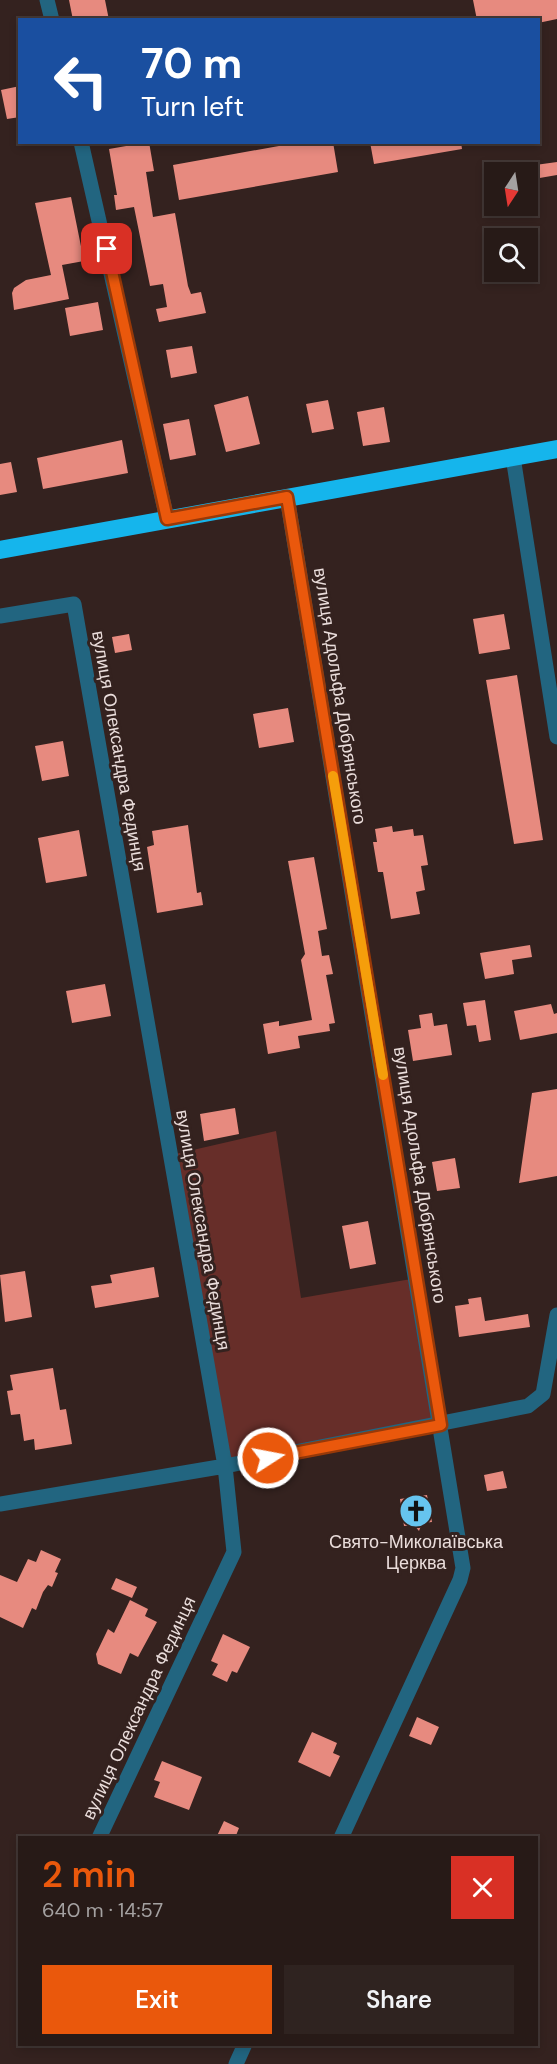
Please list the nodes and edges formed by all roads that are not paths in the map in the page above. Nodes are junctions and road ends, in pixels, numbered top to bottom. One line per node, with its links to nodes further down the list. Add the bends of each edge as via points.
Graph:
1 (47, 0): 2 (street)
2 (52, 18)
3 (81, 144): 7 (street)
4 (557, 449): 5 (highway)
5 (513, 456): 6 (highway); 10 (street)
6 (287, 497): 7 (highway); 12 (street, вулиця Адольфа Добрянського)
7 (167, 519): 8 (highway)
8 (0, 550)
9 (0, 616): 13 (street, вулиця Олександра Фединця, via 74,604)
10 (557, 737)
11 (557, 1316): 12 (street, via 543,1394 536,1402 512,1411)
12 (441, 1425): 13 (street); 16 (street, вулиця Адольфа Добрянського, via 463,1568)
13 (225, 1466): 14 (street); 15 (street, вулиця Олександра Фединця, via 234,1551)
14 (0, 1504)
15 (100, 1836)
16 (342, 1836)
17 (244, 2046): 18 (street)
18 (236, 2064)

